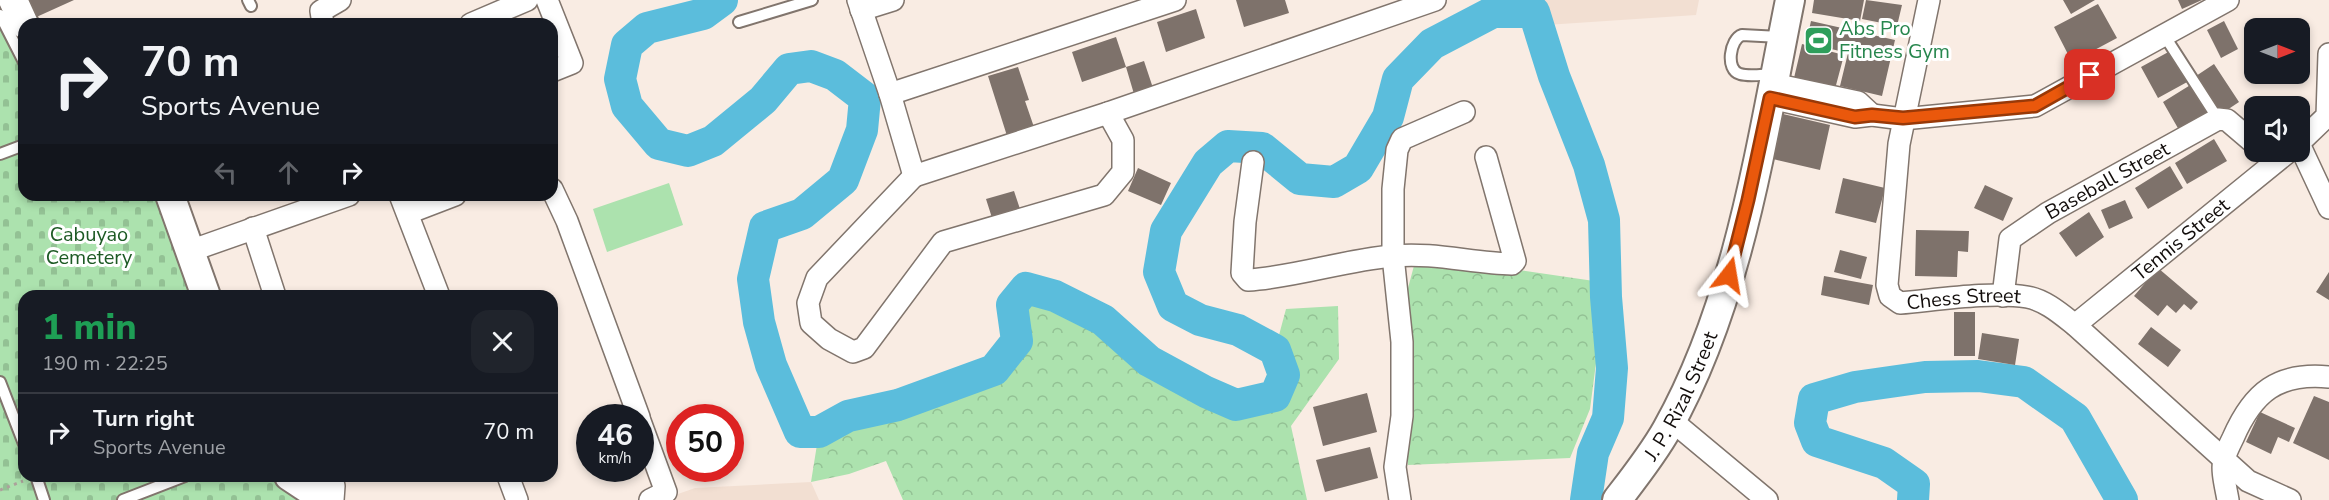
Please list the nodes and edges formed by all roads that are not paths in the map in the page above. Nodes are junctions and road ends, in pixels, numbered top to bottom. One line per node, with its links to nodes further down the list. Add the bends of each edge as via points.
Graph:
1 (13, 0): 15 (main road)
2 (340, 0): 14 (street)
3 (527, 0): 16 (street)
4 (548, 0): 17 (street)
5 (812, 0): 18 (lane)
6 (893, 0): 12 (street)
7 (1175, 0): 26 (street)
8 (1435, 0): 28 (street)
9 (1790, 0): 21 (main road, J. P. Rizal Street)
10 (1929, 0): 29 (street)
11 (2228, 0): 20 (street)
12 (860, 5): 26 (street)
13 (0, 15): 22 (lane)
14 (322, 17)
15 (21, 18)
16 (485, 18)
17 (555, 18)
18 (739, 22)
19 (558, 26): 24 (street, via 572,63)
20 (2164, 35): 29 (street, via 2035,106); 30 (lane)
21 (1782, 37): 25 (main road, J. P. Rizal Street); 25 (lane, via 1742,35 1734,41 1734,70)
22 (18, 50)
23 (2329, 54): 32 (street, via 2327,116)
24 (558, 69)
25 (1772, 86): 29 (street, via 1855,117); 57 (main road, J. P. Rizal Street, via 1729,275 1701,358)
26 (890, 94): 39 (street)
27 (1464, 112): 48 (street, via 1402,139 1393,189)
28 (1108, 113): 39 (street); 39 (street, via 1123,140 1123,172 1104,195 943,242 864,348 854,352 829,339 811,323 808,303 818,278)
29 (1903, 118): 52 (street, Chess Street, via 1887,285 1890,296 1900,303)
30 (2218, 118): 31 (street, via 2228,120); 52 (street, Baseball Street, via 2048,213 2010,239)
31 (2244, 134)
32 (2310, 134)
33 (18, 147): 34 (lane)
34 (0, 154)
35 (1486, 157): 48 (street, via 1515,261 1512,264)
36 (1253, 162): 48 (street, via 1242,273 1248,280)
37 (2268, 162): 53 (street, Tennis Street)
38 (2308, 162): 45 (street)
39 (914, 176)
40 (172, 201): 47 (main road)
41 (332, 201): 46 (street)
42 (421, 201): 44 (street)
43 (558, 201): 56 (street)
44 (404, 204): 51 (street)
45 (2329, 208)
46 (253, 228): 47 (street); 50 (street)
47 (190, 251): 49 (main road)
48 (1393, 256): 73 (street, via 1402,342 1402,416 1395,466)
49 (204, 290)
50 (273, 290)
51 (437, 290)
52 (2003, 296): 53 (street, Chess Street, via 2028,297 2047,304)
53 (2075, 325): 60 (street, Chess Street)
54 (2329, 377): 60 (street, via 2307,375 2259,394 2241,419)
55 (0, 382): 58 (lane)
56 (634, 404)
57 (1671, 420): 66 (main road, J. P. Rizal Street); 74 (street)
58 (18, 428)
59 (654, 458): 72 (street, via 666,492)
60 (2223, 460): 75 (street); 76 (street, Chess Street, via 2247,481)
61 (38, 482): 67 (lane)
62 (170, 482): 68 (lane)
63 (298, 482): 69 (main road)
64 (333, 482): 70 (street)
65 (510, 482): 71 (street)
66 (1621, 494)
67 (44, 500)
68 (123, 500)
69 (325, 500)
70 (333, 500)
71 (517, 500)
72 (650, 500)
73 (1400, 500)
74 (1767, 500)
75 (2228, 500)
76 (2290, 500)

